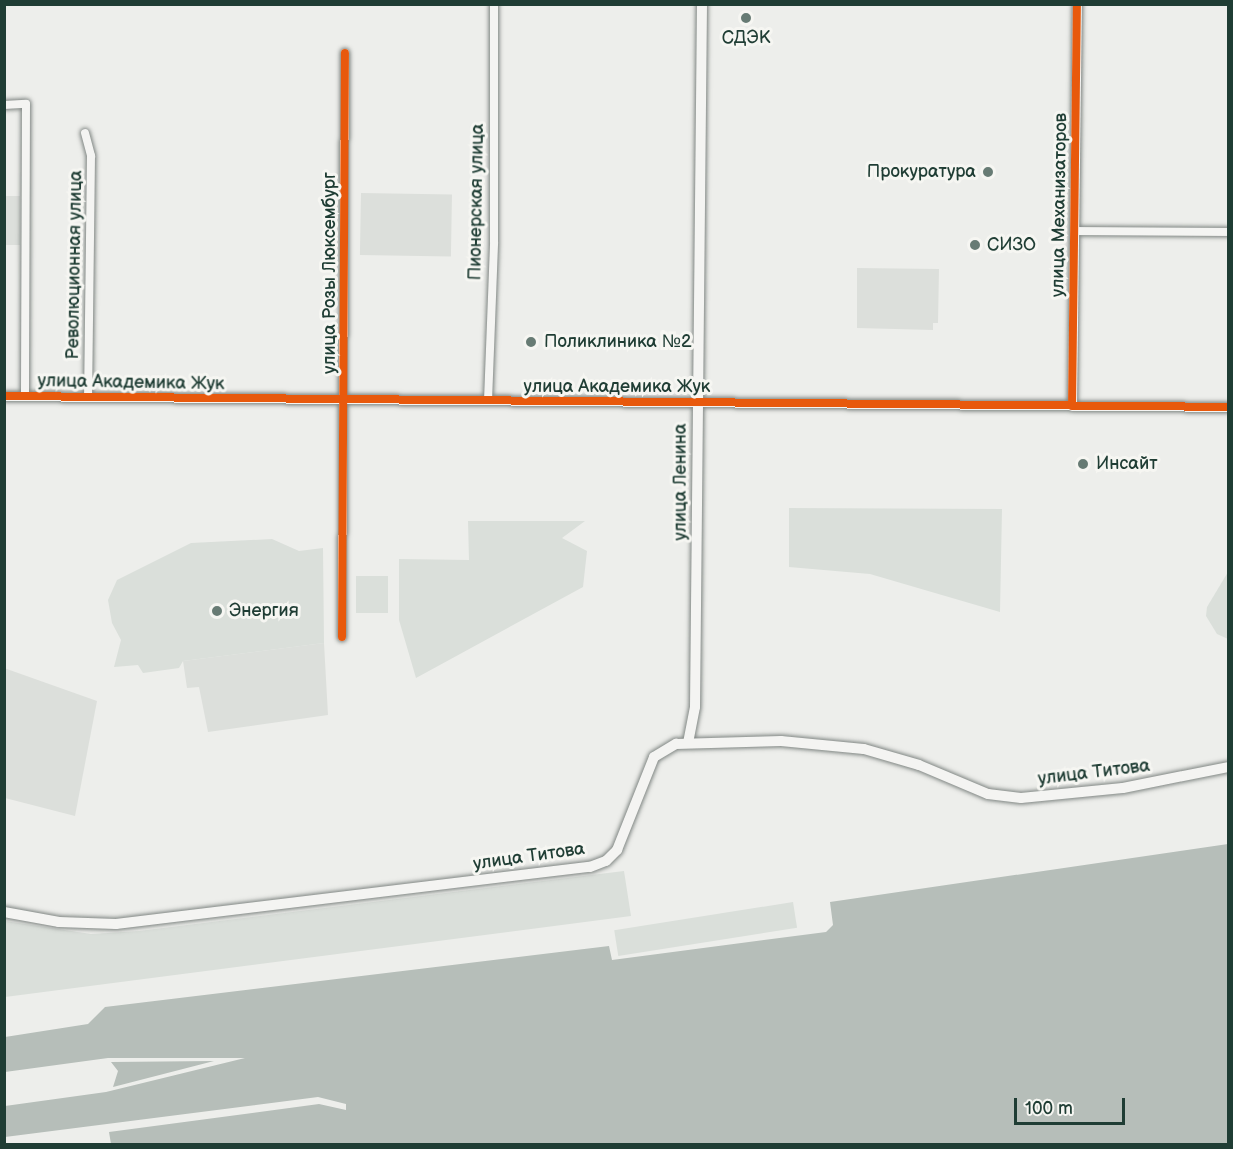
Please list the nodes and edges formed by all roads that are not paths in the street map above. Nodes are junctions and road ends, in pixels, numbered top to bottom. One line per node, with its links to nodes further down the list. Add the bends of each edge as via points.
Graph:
1 (494, 4): 13 (street, Пионерская улица, via 494,242)
2 (702, 4): 14 (main road, улица Ленина)
3 (1077, 4): 7 (street, улица Механизаторов)
4 (345, 53): 12 (street, улица Розы Люксембург)
5 (4, 105): 10 (street, via 26,104)
6 (85, 133): 11 (street, Революционная улица, via 91,156)
7 (1074, 231): 8 (street); 15 (street, улица Механизаторов)
8 (1228, 232)
9 (4, 396): 10 (street, улица Академика Жук)
10 (25, 397): 11 (street, улица Академика Жук)
11 (88, 397): 12 (street, улица Академика Жук)
12 (345, 399): 13 (street, улица Академика Жук); 17 (street, улица Розы Люксембург)
13 (488, 401): 14 (street, улица Академика Жук)
14 (697, 402): 15 (street, улица Академика Жук); 18 (main road, улица Ленина, via 696,697)
15 (1072, 406): 16 (street, улица Академика Жук)
16 (1228, 407)
17 (342, 637)
18 (688, 743): 19 (main road, улица Титова, via 781,741 864,749 919,765 988,794 1021,798 1123,788); 20 (main road, улица Титова, via 666,747 654,757 617,850 606,861 590,867 116,924 59,922)
19 (1228, 767)
20 (4, 912)

